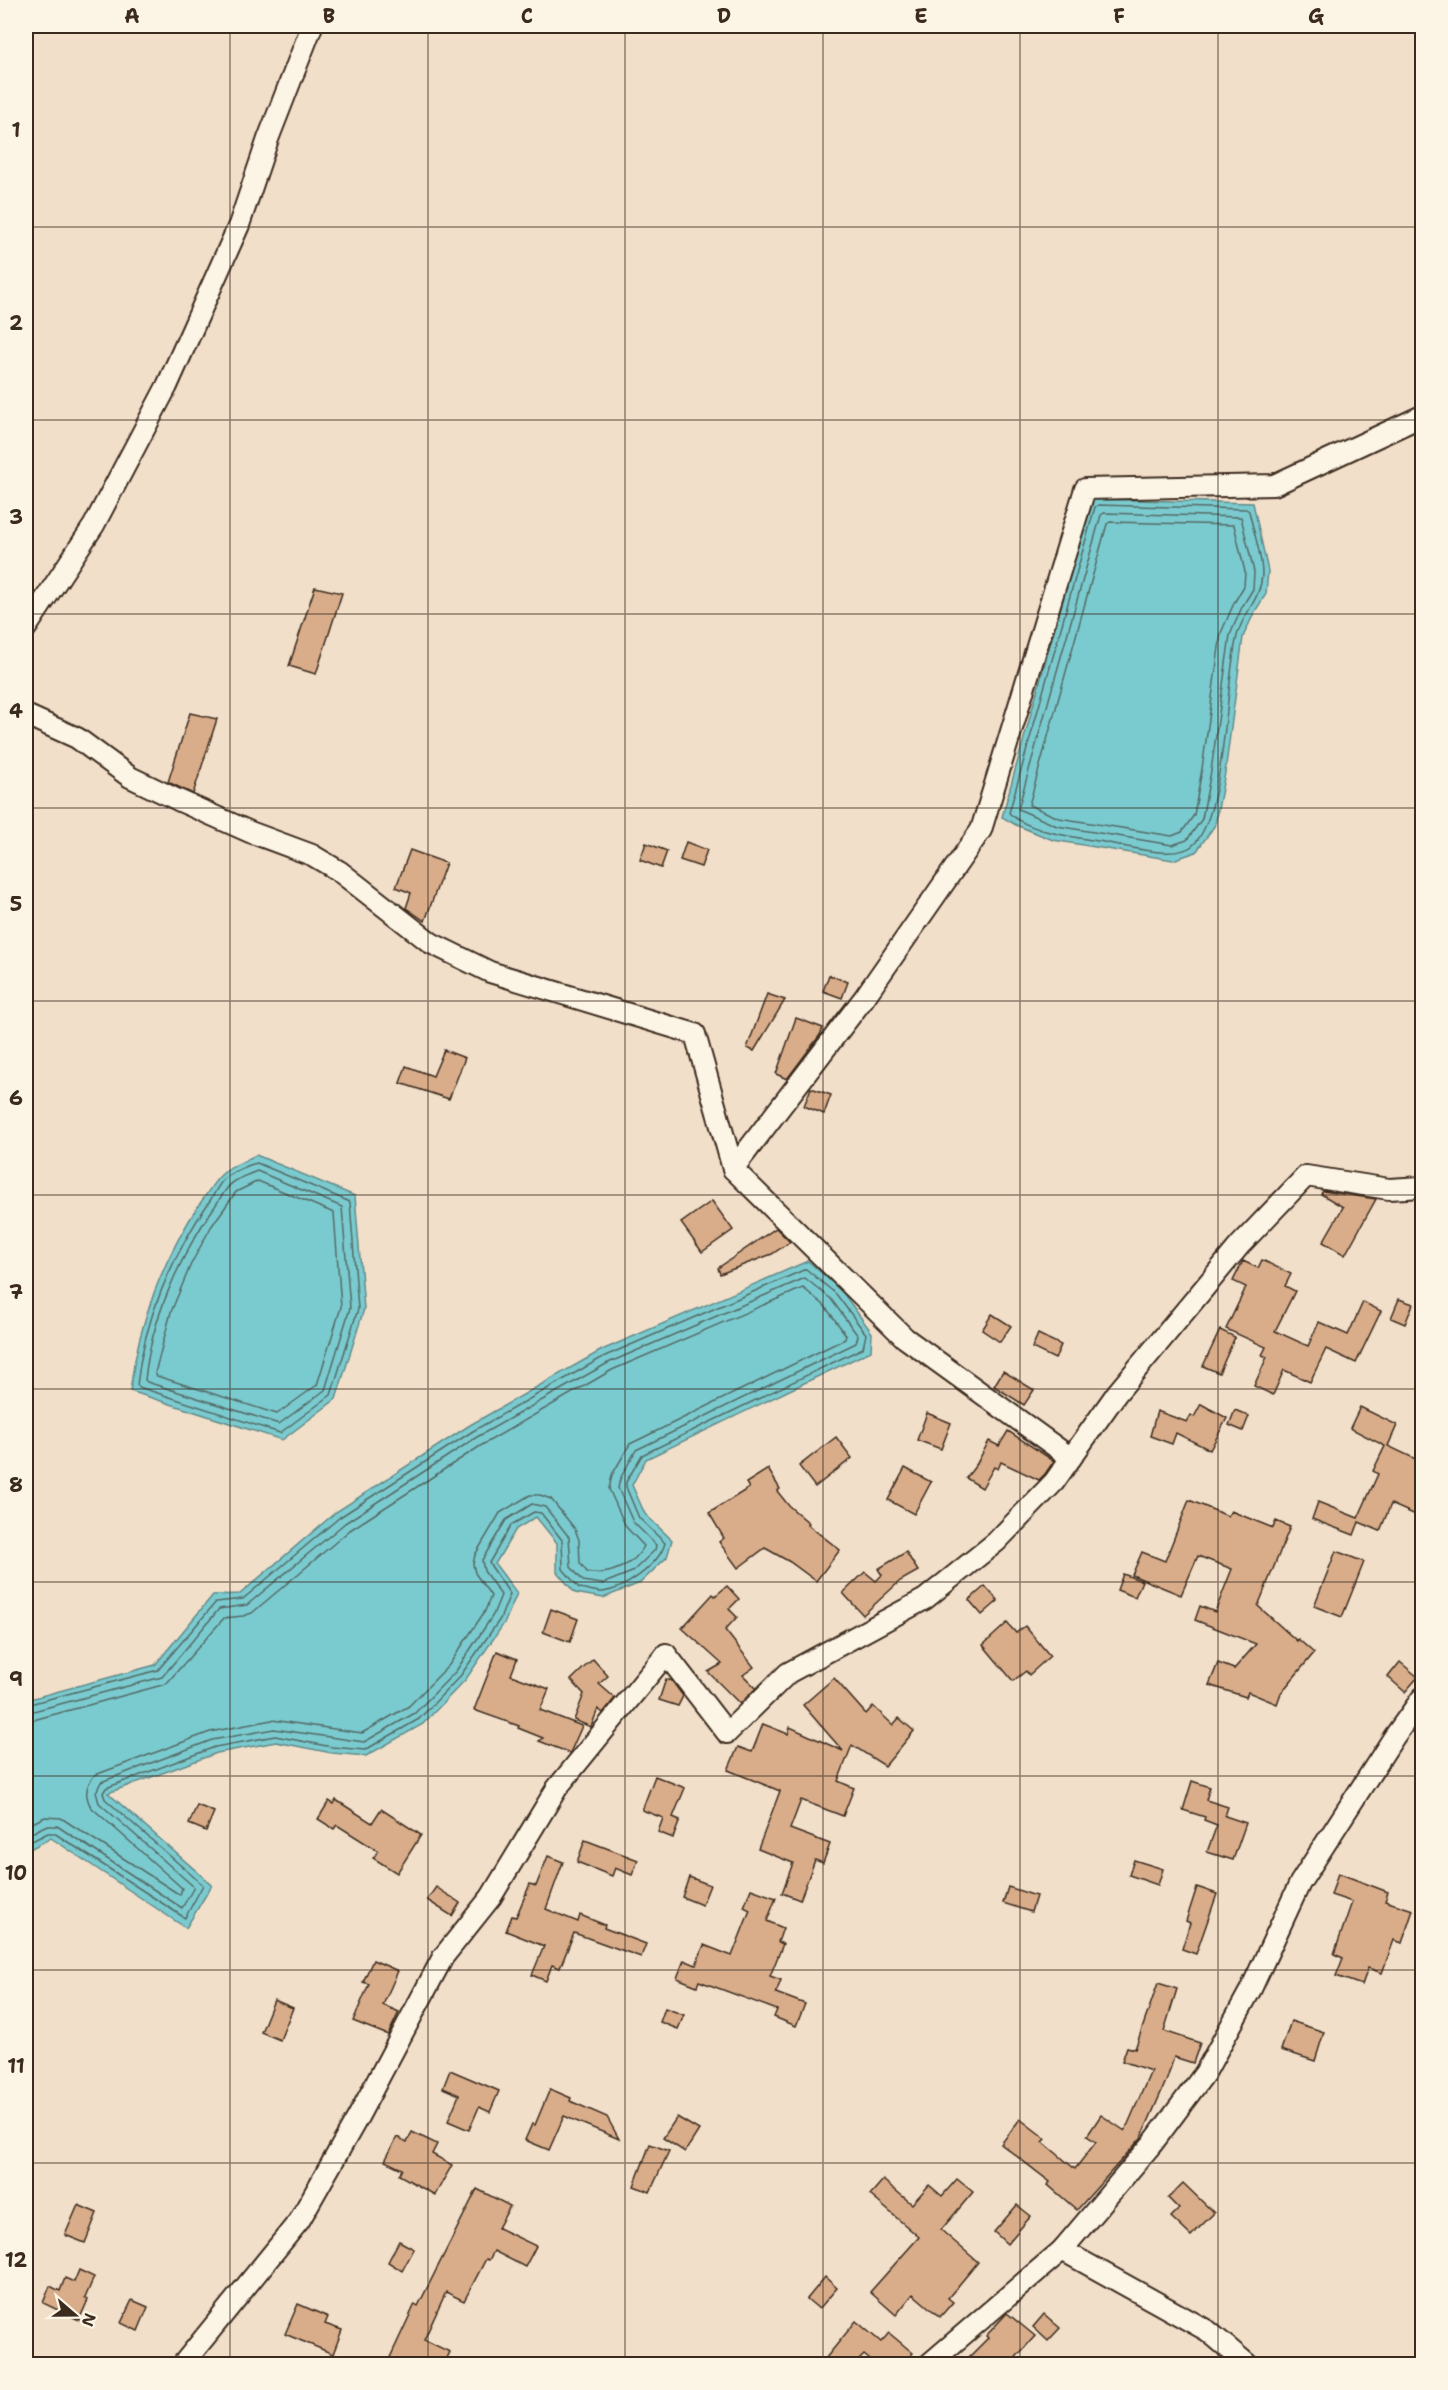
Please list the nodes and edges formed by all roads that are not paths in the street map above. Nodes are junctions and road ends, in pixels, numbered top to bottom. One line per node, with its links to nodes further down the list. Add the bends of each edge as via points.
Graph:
1 (312, 26): 3 (street, via 239,225 167,386 93,525)
2 (1422, 416): 5 (street, via 1274,486 1085,489 981,830 864,998)
3 (26, 628)
4 (26, 715): 5 (street, via 77,738 130,777 250,832 312,855 339,871 431,943 490,972 695,1034)
5 (733, 1169): 7 (street, via 905,1338)
6 (1422, 1187): 7 (street, via 1389,1189 1306,1176 1240,1245 1117,1393)
7 (1071, 1458): 10 (street, via 1054,1482 996,1542 925,1599 788,1673 727,1732 666,1654 557,1788 491,1897 442,1957 299,2221)
8 (1422, 1698): 9 (street, via 1300,1883 1251,1989 1204,2073 1152,2144)
9 (1062, 2250): 11 (street); 12 (street, via 1208,2331)
10 (183, 2364)
11 (929, 2364)
12 (1247, 2364)

